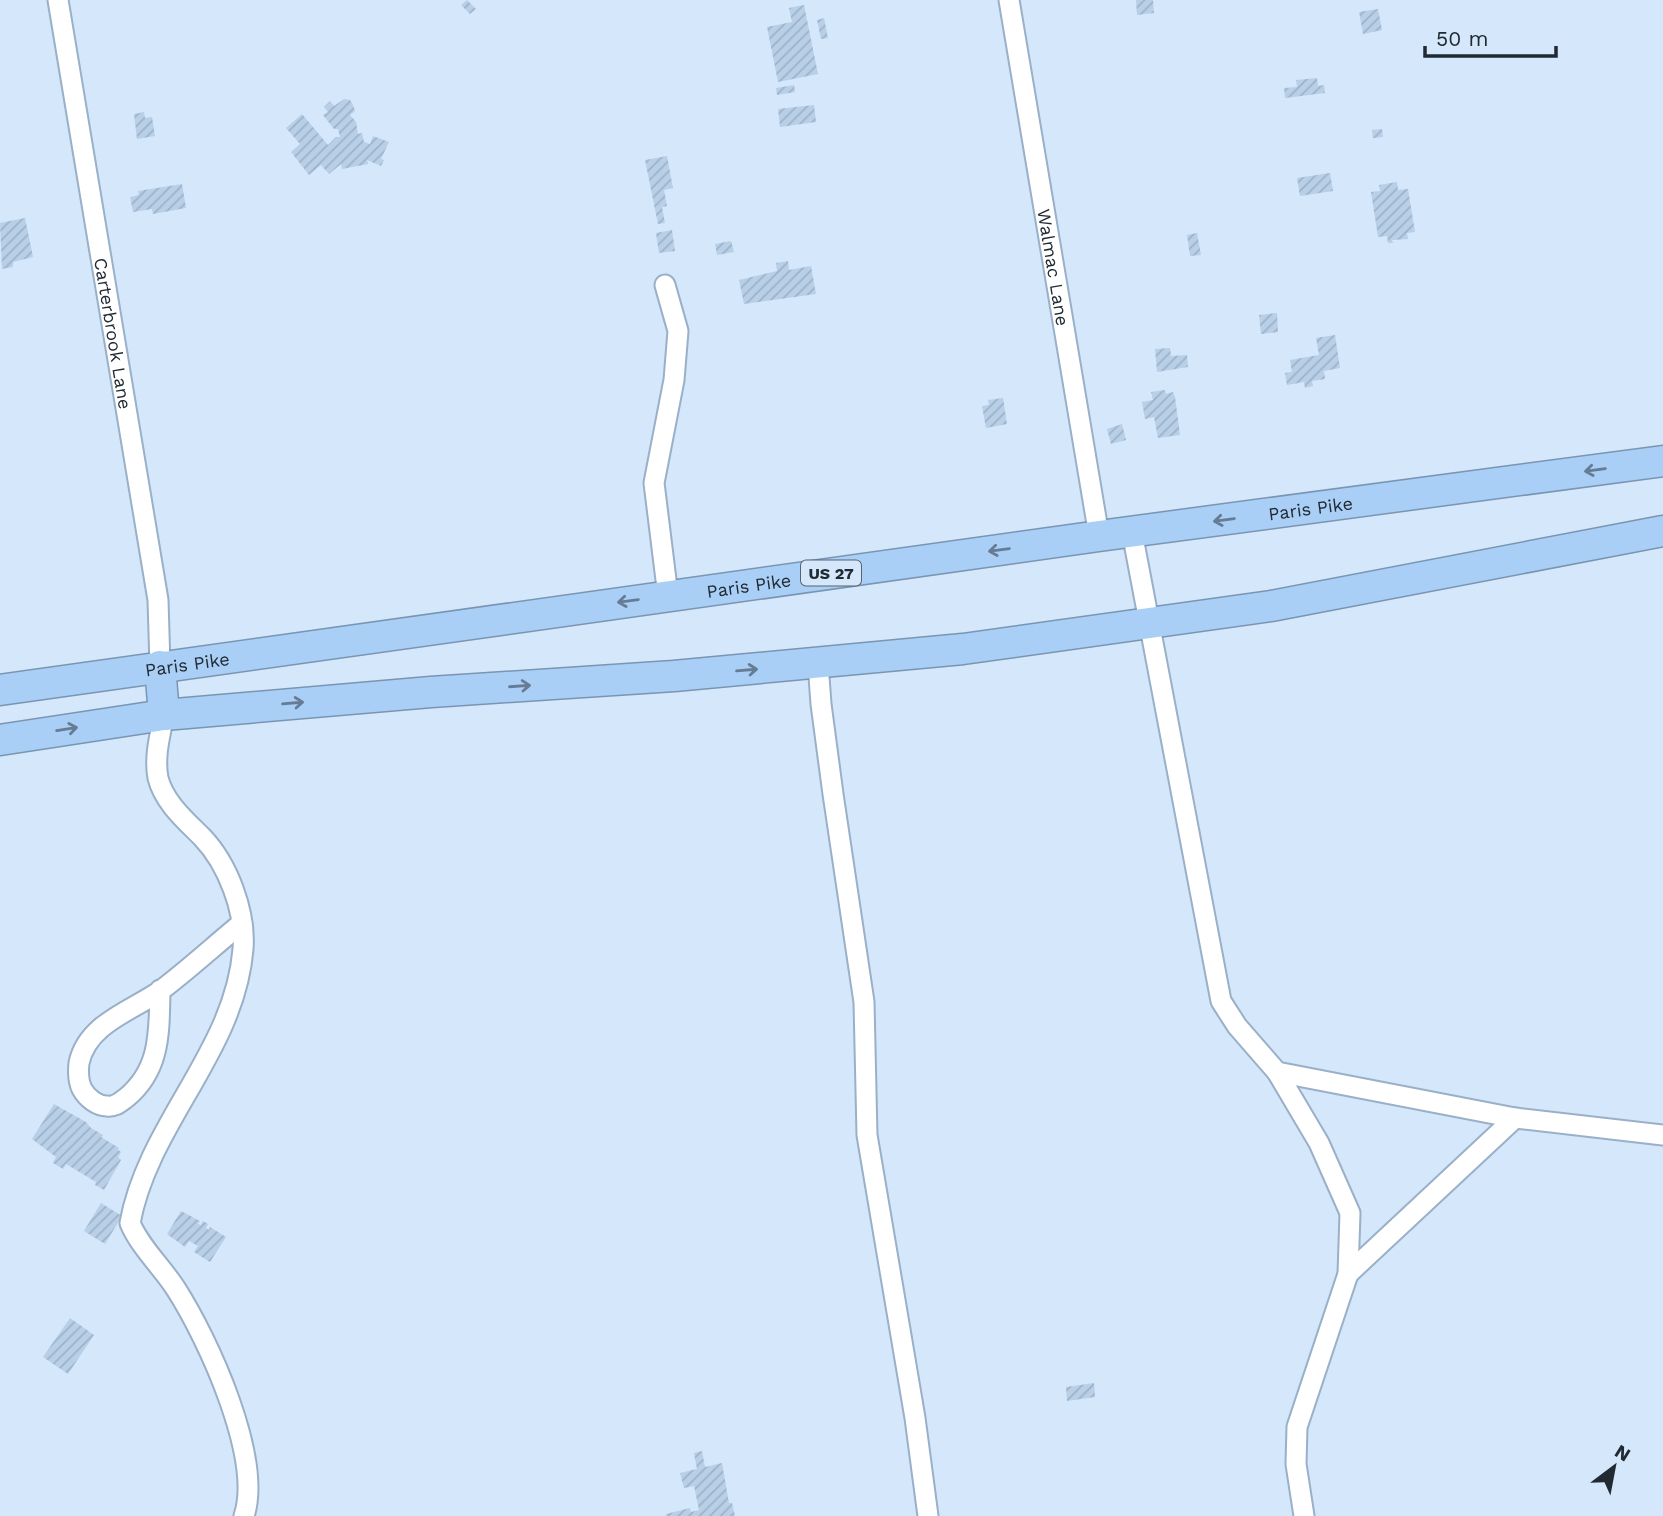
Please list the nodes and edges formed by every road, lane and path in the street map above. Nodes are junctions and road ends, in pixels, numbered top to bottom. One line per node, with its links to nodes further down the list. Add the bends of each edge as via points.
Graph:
1 (58, 0): 11 (street, Carterbrook Lane, via 158,600)
2 (1009, 0): 7 (street, Walmac Lane)
3 (665, 285): 8 (street, via 678,331 674,380 654,483)
4 (1663, 461): 6 (highway, Paris Pike / US 27, one-way to 6)
5 (1663, 531): 9 (highway, via 1271,606)
6 (1132, 532): 7 (highway, Paris Pike / US 27); 9 (street)
7 (1099, 536): 8 (highway, Paris Pike / US 27, one-way to 8)
8 (668, 596): 11 (highway, Paris Pike / US 27, one-way to 11)
9 (1150, 623): 10 (highway); 17 (street, via 1221,1001)
10 (818, 663): 13 (highway, one-way to 10); 22 (street, via 864,1002 867,1135)
11 (160, 666): 12 (highway, Paris Pike / US 27); 13 (highway)
12 (0, 690)
13 (164, 715): 14 (highway, one-way to 13); 15 (street, via 156,762 159,781 166,797 226,872)
14 (0, 740)
15 (242, 923): 16 (street); 21 (street, via 243,949 232,1006 173,1114 130,1223 186,1305 222,1381 248,1470)
16 (160, 990): 16 (street, via 110,1020 88,1041 80,1059 80,1086 101,1106 113,1107 122,1100 152,1066)
17 (1277, 1072): 18 (street); 20 (street, via 1319,1143 1350,1213)
18 (1515, 1118): 19 (street); 20 (street)
19 (1663, 1135)
20 (1348, 1274): 23 (street, via 1297,1427 1296,1464)
21 (244, 1516)
22 (928, 1516)
23 (1304, 1516)

